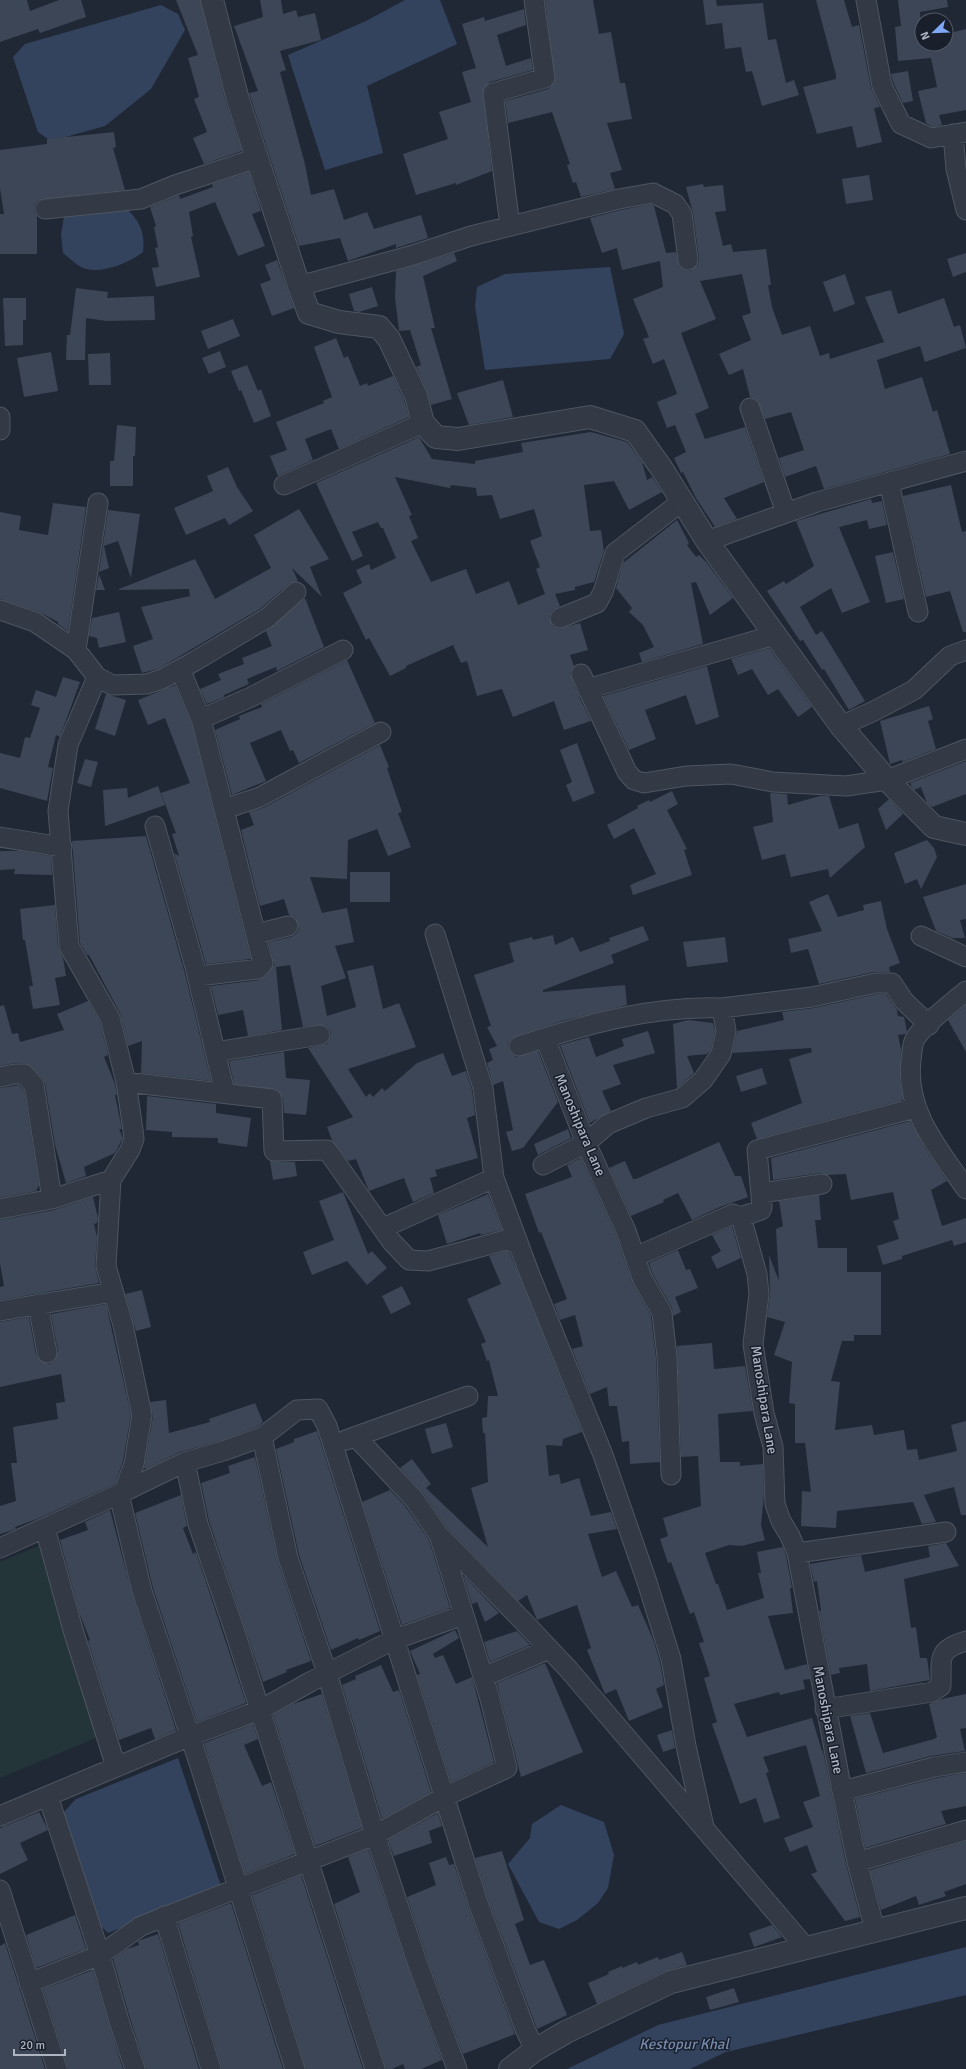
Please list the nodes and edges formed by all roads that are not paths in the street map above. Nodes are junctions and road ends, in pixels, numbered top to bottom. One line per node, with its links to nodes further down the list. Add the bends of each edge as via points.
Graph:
1 (212, 0): 5 (street, via 238,100)
2 (534, 0): 8 (street, via 545,78 493,93)
3 (866, 0): 4 (street, via 882,86 901,124 931,138)
4 (959, 133): 7 (street, via 956,169)
5 (258, 158): 6 (street, via 141,199); 10 (street)
6 (45, 209)
7 (966, 210)
8 (510, 226): 9 (street, via 653,193 675,204 682,214); 10 (street)
9 (688, 260)
10 (299, 286): 13 (street, via 310,313 339,322 379,327 389,338 416,396)
11 (750, 408): 20 (street)
12 (0, 417): 14 (street)
13 (423, 423): 17 (street); 18 (street, via 436,437 458,439 590,417 635,431)
14 (0, 430)
15 (966, 461): 16 (street)
16 (889, 482): 20 (street); 24 (street)
17 (284, 485)
18 (681, 502): 21 (street); 25 (street, via 615,553 604,592 597,603)
19 (98, 503): 27 (street)
20 (786, 512): 21 (street)
21 (707, 541): 26 (street)
22 (296, 592): 30 (street, via 267,618)
23 (0, 610): 27 (street, via 35,622)
24 (918, 612)
25 (560, 618)
26 (775, 635): 33 (street); 36 (street, via 584,682 627,772 634,780 644,783 686,776 731,774 773,782 846,786)
27 (76, 650): 31 (street)
28 (343, 650): 32 (street, via 251,697)
29 (966, 650): 33 (street, via 950,656 914,690 874,712)
30 (180, 669): 31 (street, via 146,684 112,685); 32 (street)
31 (97, 677): 41 (street, via 68,745 58,811)
32 (201, 719): 37 (street)
33 (841, 726): 36 (street)
34 (381, 732): 37 (street, via 260,798)
35 (966, 749): 36 (street)
36 (887, 780): 39 (street, via 934,827)
37 (225, 809): 43 (street)
38 (155, 826): 47 (street)
39 (966, 834)
40 (0, 837): 41 (street)
41 (62, 847): 56 (street, via 69,946 110,1018)
42 (288, 926): 43 (street)
43 (256, 934): 47 (street, via 263,963 258,969)
44 (436, 934): 61 (street, via 483,1088)
45 (921, 936): 46 (street)
46 (966, 957)
47 (198, 976): 54 (street)
48 (966, 991): 50 (street)
49 (722, 1008): 50 (street, via 812,998 876,983 892,983 904,1000); 52 (street, via 695,1007 651,1013 599,1022); 59 (street, via 726,1031 721,1054 703,1080 682,1098 646,1108 608,1124)
50 (929, 1025): 58 (street, via 914,1040 910,1068)
51 (320, 1035): 54 (street)
52 (545, 1038): 53 (street); 59 (street, Manoshipara Lane)
53 (519, 1046)
54 (215, 1052): 57 (street)
55 (0, 1077): 66 (street, via 24,1074 34,1085)
56 (126, 1082): 57 (street); 62 (street, via 134,1139)
57 (225, 1094): 69 (street, via 272,1099 274,1151 327,1150)
58 (915, 1108): 64 (street, via 926,1130); 65 (street, via 757,1150)
59 (586, 1143): 60 (street); 71 (street, Manoshipara Lane)
60 (543, 1165)
61 (494, 1178): 69 (street); 70 (street)
62 (111, 1180): 66 (street); 72 (street, via 106,1266)
63 (822, 1184): 65 (street)
64 (966, 1189)
65 (761, 1193): 68 (street, via 761,1210)
66 (52, 1199): 67 (street)
67 (0, 1209)
68 (741, 1217): 71 (street, via 733,1214); 87 (street, Manoshipara Lane, via 758,1274 759,1294 753,1344 762,1405 773,1447 776,1504 781,1521)
69 (383, 1228): 70 (street, via 392,1242 410,1260 428,1261 506,1240)
70 (518, 1244): 103 (street, via 603,1454 647,1582 670,1659)
71 (635, 1257): 81 (street, Manoshipara Lane, via 642,1278 662,1313 664,1325)
72 (114, 1292): 73 (street); 82 (street, via 142,1415 134,1464)
73 (38, 1304): 74 (street); 75 (street)
74 (0, 1311)
75 (47, 1353)
76 (468, 1396): 78 (street)
77 (262, 1437): 79 (street, via 297,1410 318,1409); 80 (street); 92 (street, via 288,1558)
78 (356, 1437): 79 (street); 85 (street, via 414,1499)
79 (333, 1445): 89 (street)
80 (185, 1462): 82 (street); 95 (street, via 198,1524)
81 (671, 1476)
82 (122, 1493): 83 (street); 96 (street, via 142,1591)
83 (45, 1528): 86 (street); 98 (street, via 73,1630)
84 (946, 1532): 87 (street)
85 (439, 1535): 88 (street); 91 (street)
86 (0, 1548)
87 (797, 1553): 94 (street, Manoshipara Lane)
88 (463, 1615): 89 (street); 93 (street)
89 (393, 1640): 92 (street); 101 (street)
90 (966, 1641): 94 (street, via 944,1651 941,1656 941,1686 932,1692)
91 (549, 1649): 93 (street); 103 (street)
92 (327, 1673): 95 (street); 105 (street)
93 (483, 1677): 101 (street, via 507,1768)
94 (825, 1709): 99 (street, Manoshipara Lane)
95 (260, 1710): 96 (street); 106 (street)
96 (190, 1736): 98 (street); 108 (street)
97 (966, 1762): 99 (street, via 934,1767)
98 (116, 1767): 100 (street)
99 (842, 1791): 107 (street, Manoshipara Lane)
100 (48, 1796): 102 (street); 114 (street)
101 (444, 1797): 105 (street); 116 (street, via 478,1903)
102 (0, 1816)
103 (704, 1827): 113 (street)
104 (966, 1830): 107 (street)
105 (375, 1835): 106 (street); 122 (street, via 417,1962)
106 (309, 1860): 108 (street); 121 (street)
107 (857, 1862): 112 (street, Manoshipara Lane)
108 (238, 1887): 111 (street); 120 (street)
109 (0, 1890): 115 (street)
110 (966, 1908): 112 (street)
111 (164, 1916): 114 (street, via 141,1926); 119 (street)
112 (876, 1930): 113 (street)
113 (807, 1949): 116 (street, via 671,1982 566,2032)
114 (100, 1955): 115 (street); 118 (street)
115 (29, 1983): 117 (street)
116 (535, 2050): 123 (street)
117 (57, 2069)
118 (135, 2069)
119 (211, 2069)
120 (295, 2069)
121 (375, 2069)
122 (457, 2069)
123 (510, 2069)

